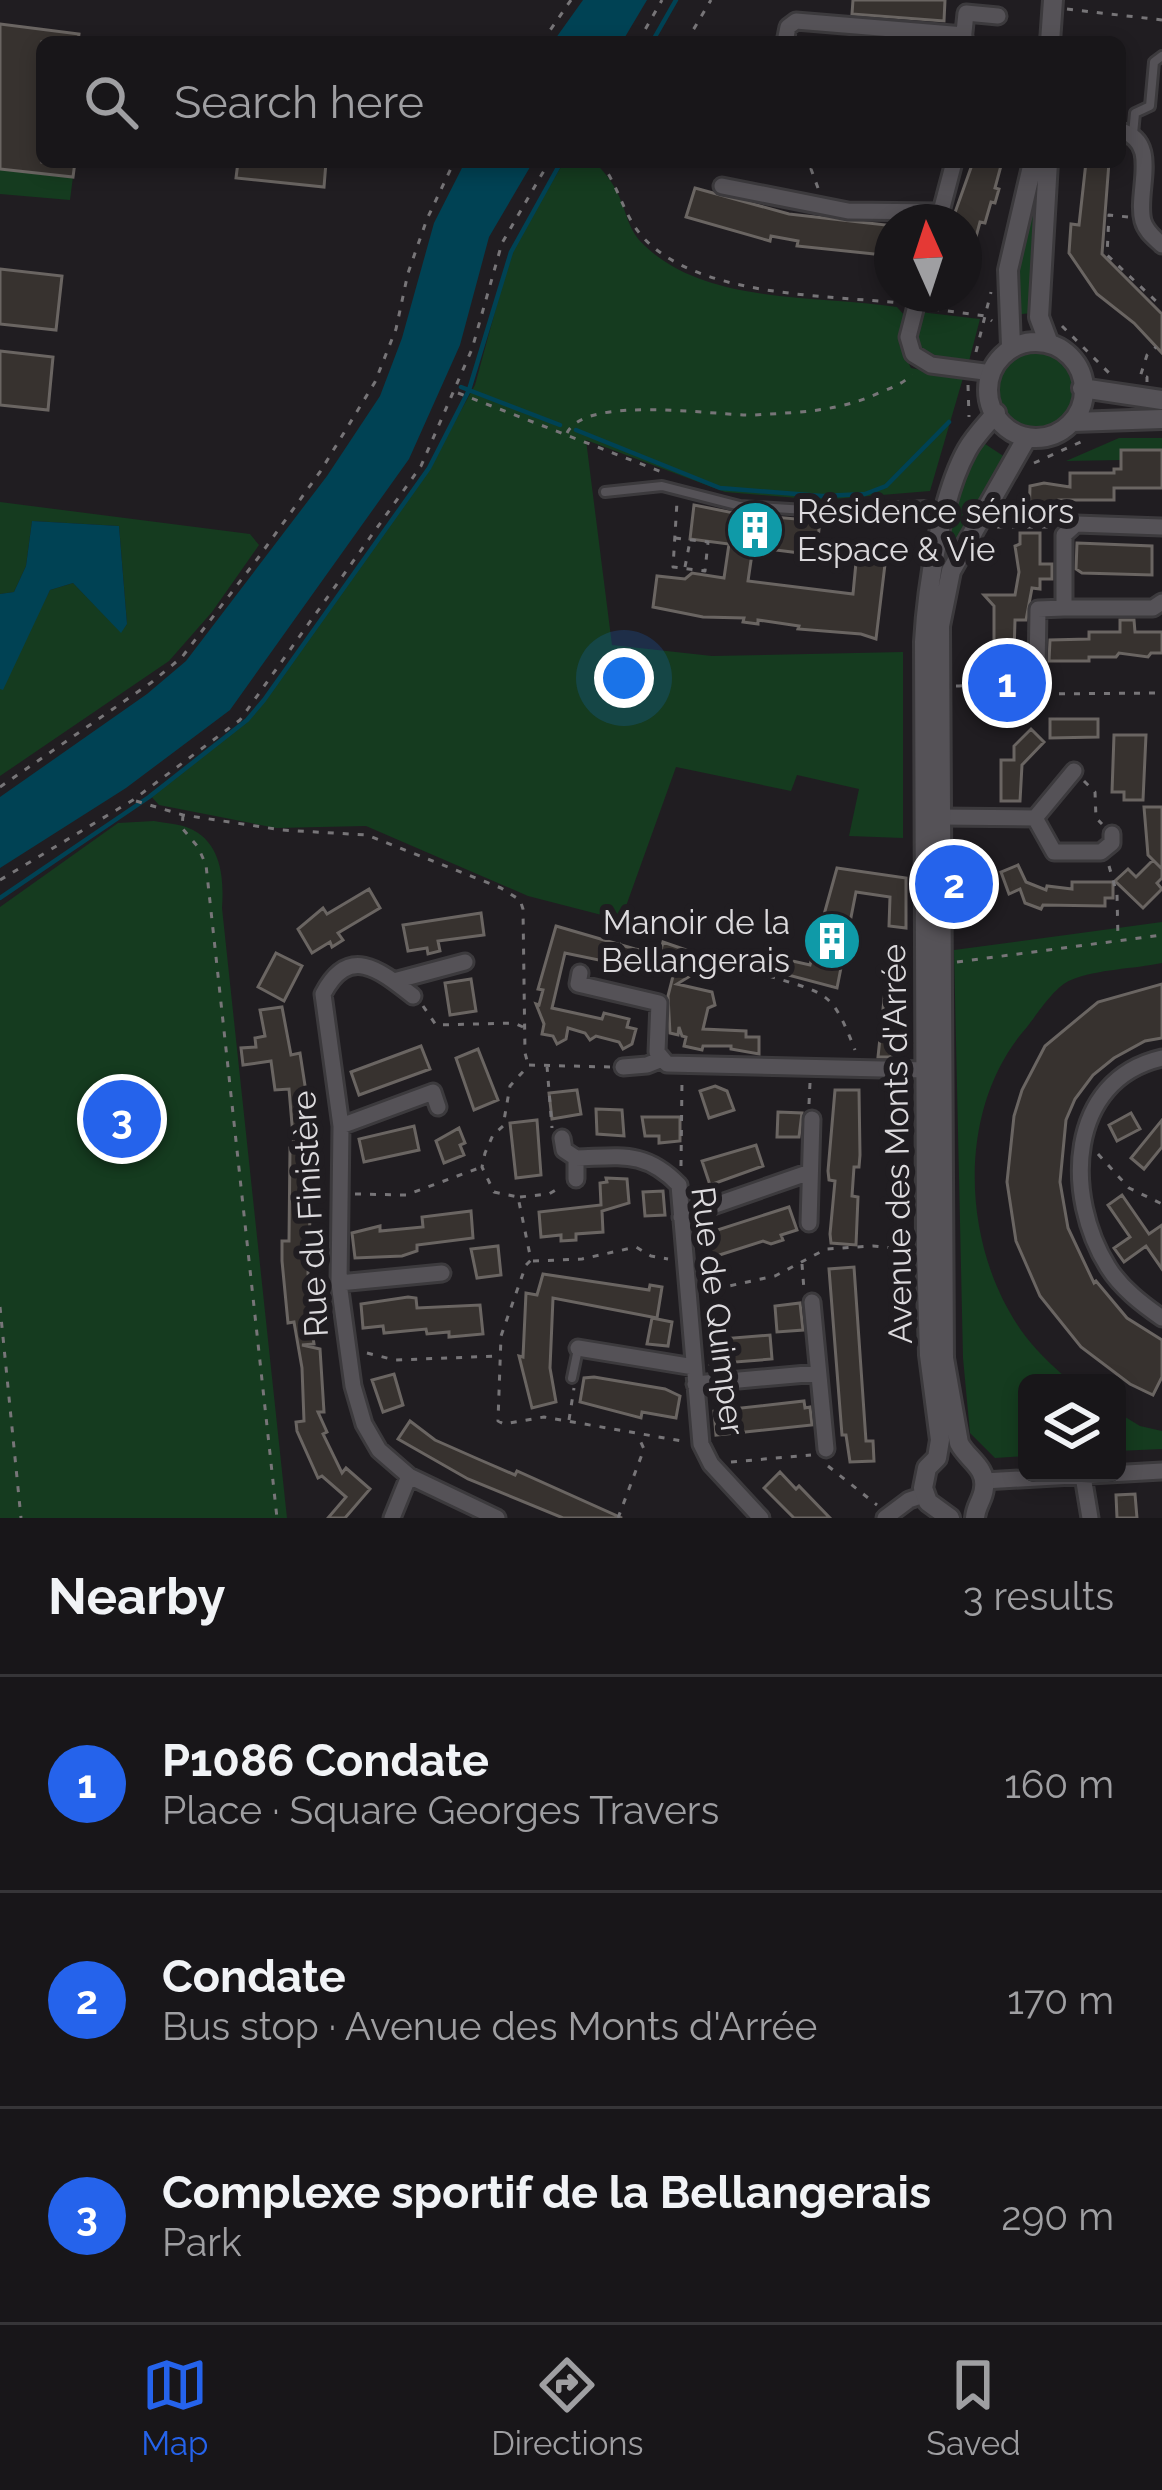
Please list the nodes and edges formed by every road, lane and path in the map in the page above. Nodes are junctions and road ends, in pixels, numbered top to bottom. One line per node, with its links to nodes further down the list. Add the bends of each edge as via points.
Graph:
1 (571, 0): 7 (path)
2 (662, 0): 8 (path)
3 (711, 0): 9 (path)
4 (1053, 3): 6 (path); 13 (street)
5 (998, 16): 12 (street, via 966,14)
6 (1162, 20)
7 (546, 36)
8 (641, 36)
9 (690, 36)
10 (786, 36): 11 (street, via 804,21)
11 (937, 36)
12 (964, 36)
13 (1050, 36)
14 (1162, 56): 15 (lane, via 1154,62 1150,106 1135,113)
15 (1126, 134): 27 (street, via 1144,154)
16 (451, 168): 66 (path, via 407,273 375,382 283,523 182,656)
17 (546, 168): 43 (path, via 502,243)
18 (604, 168): 29 (path, via 637,230 676,262 740,285)
19 (813, 168): 25 (path)
20 (952, 168): 24 (street)
21 (1032, 168): 36 (street, via 1008,270)
22 (1048, 168): 35 (street, via 1039,297)
23 (722, 186): 25 (street)
24 (943, 204)
25 (816, 207): 26 (street)
26 (874, 212)
27 (1142, 215): 28 (street); 30 (path, via 1108,215 1107,255)
28 (1162, 245)
29 (874, 296)
30 (1161, 304)
31 (914, 312): 38 (street, via 908,337)
32 (964, 312): 34 (path)
33 (1051, 316): 40 (path)
34 (999, 321)
35 (1048, 341): 36 (street); 42 (street, via 1072,362)
36 (1011, 346): 39 (street)
37 (1156, 346): 41 (path, via 1140,377)
38 (919, 360): 39 (street); 49 (path, via 901,384 845,408 610,412 577,422)
39 (982, 371): 45 (street); 48 (path, via 967,401)
40 (1114, 377)
41 (1127, 377)
42 (1082, 388): 44 (street); 47 (street)
43 (458, 393): 49 (path); 67 (path, via 397,503 240,720)
44 (1162, 400)
45 (995, 412): 50 (street); 53 (street, Avenue des Monts d'Arrée, via 967,449)
46 (1162, 419): 47 (street)
47 (1073, 422): 50 (street, via 1050,439)
48 (970, 426)
49 (566, 435): 51 (path, via 668,474)
50 (1026, 440): 63 (street, Avenue des Monts d'Arrée, via 951,572)
51 (677, 490): 52 (lane); 53 (lane, via 740,506 924,506); 57 (path)
52 (604, 492)
53 (946, 513): 91 (street, Avenue des Monts d'Arrée, via 924,642)
54 (988, 527): 56 (path, via 1056,527)
55 (1162, 527): 56 (street, via 1076,524)
56 (1064, 535): 61 (street)
57 (675, 538): 58 (path); 59 (path, via 674,567)
58 (690, 540): 59 (path); 59 (path, via 708,542 705,571)
59 (684, 568)
60 (1162, 602): 61 (street)
61 (1064, 608): 62 (street, via 1038,609)
62 (1031, 684): 63 (path, via 1013,675 981,686); 64 (path, via 1044,684 1044,695)
63 (940, 686): 68 (street, Avenue des Monts d'Arrée)
64 (1162, 693)
65 (1074, 771): 69 (street); 71 (path, via 1095,792 1096,818)
66 (0, 788)
67 (138, 803): 70 (path); 73 (path)
68 (940, 817): 69 (street); 127 (street, Avenue des Monts d'Arrée, via 944,1358)
69 (1035, 818): 72 (street, via 1054,852)
70 (183, 820): 82 (path, via 367,835 501,888 524,909); 141 (path, via 206,865)
71 (1112, 834): 72 (street)
72 (1101, 852): 75 (path, via 1115,880)
73 (0, 880)
74 (1162, 935): 75 (path)
75 (1118, 940): 77 (path)
76 (465, 962): 80 (street)
77 (949, 962)
78 (580, 973): 83 (street, via 578,983 660,998)
79 (769, 976): 90 (path, via 825,992)
80 (394, 982): 81 (street); 94 (street, Rue du Finistère, via 355,965 341,968 323,994)
81 (413, 996): 82 (path, via 436,1025)
82 (524, 1028): 85 (path)
83 (662, 1058): 87 (street); 88 (street)
84 (1162, 1058): 96 (street, via 1110,1085)
85 (529, 1065): 86 (path); 98 (path, via 510,1086 503,1126)
86 (547, 1066): 88 (path); 95 (path, via 553,1129)
87 (681, 1066): 89 (street); 101 (path)
88 (623, 1067)
89 (811, 1070): 90 (street); 93 (path)
90 (859, 1070): 91 (street)
91 (926, 1070): 107 (street, Avenue des Monts d'Arrée)
92 (438, 1107): 94 (street, via 433,1092)
93 (812, 1119): 99 (street)
94 (341, 1126): 102 (street, Rue du Finistère)
95 (562, 1138): 97 (street)
96 (1082, 1145): 104 (path, via 1092,1146 1129,1188); 116 (street, via 1083,1202 1101,1254 1124,1287)
97 (575, 1158): 100 (street); 101 (street, Rue de Quimper, via 638,1157)
98 (482, 1167): 102 (path, via 406,1195); 103 (path, via 494,1192)
99 (810, 1172): 105 (street); 106 (street)
100 (576, 1179): 103 (path)
101 (679, 1185): 105 (street, Rue de Quimper)
102 (341, 1194): 112 (street, Rue du Finistère)
103 (518, 1198): 109 (path)
104 (1162, 1204)
105 (681, 1217): 108 (street, Rue de Quimper)
106 (809, 1223)
107 (926, 1251): 110 (path, via 826,1249); 128 (street, Avenue des Monts d'Arrée)
108 (684, 1258): 109 (path, via 660,1260 636,1247); 113 (street, Rue de Quimper)
109 (531, 1261): 119 (path, via 501,1336)
110 (802, 1262): 113 (path, via 776,1276); 114 (path, via 805,1301)
111 (442, 1274): 112 (street)
112 (339, 1283): 118 (street, Rue du Finistère)
113 (688, 1295): 121 (street, Rue de Quimper)
114 (812, 1302): 120 (street)
115 (0, 1306): 140 (path)
116 (1162, 1318)
117 (578, 1348): 121 (street); 122 (lane)
118 (347, 1351): 119 (path, via 395,1360); 132 (street, Rue du Finistère, via 364,1424)
119 (501, 1356): 123 (path, via 498,1421)
120 (818, 1373): 121 (street); 126 (street)
121 (695, 1376): 125 (street, Rue de Quimper)
122 (572, 1378): 123 (path)
123 (569, 1422): 124 (path)
124 (638, 1435): 125 (path); 144 (path, via 644,1449)
125 (701, 1444): 129 (street, Rue de Quimper)
126 (822, 1453): 129 (path); 138 (path)
127 (965, 1456): 128 (street); 134 (street, Avenue des Monts d'Arrée)
128 (937, 1458): 136 (street, Avenue des Monts d'Arrée, via 924,1474)
129 (710, 1464): 145 (street, Rue de Quimper)
130 (1162, 1471): 131 (street)
131 (1126, 1473)
132 (409, 1476): 142 (street); 143 (street, Rue du Finistère)
133 (1018, 1479): 134 (street)
134 (984, 1481): 137 (street)
135 (1084, 1482): 146 (street)
136 (924, 1495): 138 (street); 139 (street)
137 (976, 1512): 139 (street)
138 (887, 1516)
139 (948, 1516)
140 (21, 1518)
141 (277, 1518)
142 (392, 1518)
143 (497, 1518)
144 (618, 1518)
145 (761, 1518)
146 (1090, 1518)

